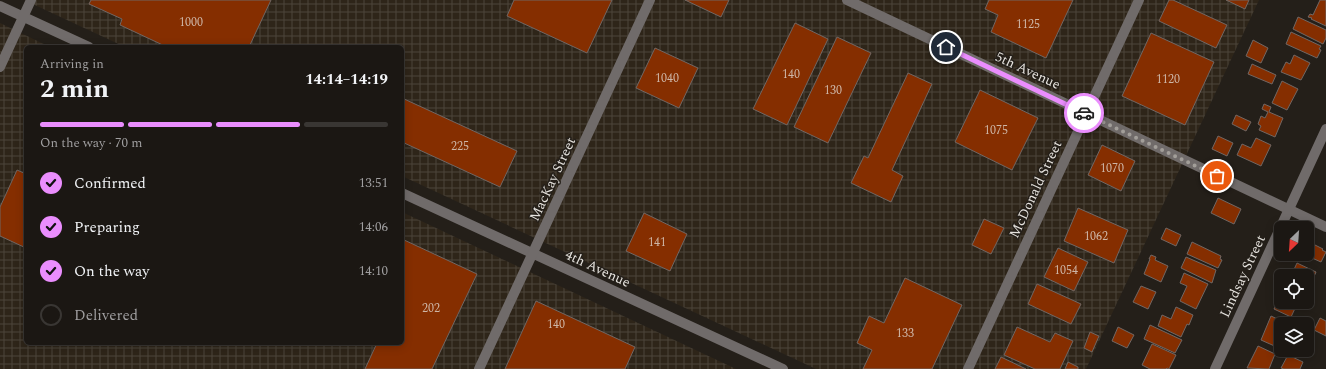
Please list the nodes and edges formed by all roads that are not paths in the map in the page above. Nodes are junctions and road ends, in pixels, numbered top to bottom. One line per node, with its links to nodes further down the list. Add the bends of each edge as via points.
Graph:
1 (31, 0): 6 (street)
2 (650, 0): 14 (street, MacKay Street)
3 (847, 0): 9 (street, 5th Avenue)
4 (1139, 0): 9 (street, McDonald Street)
5 (0, 6): 6 (street)
6 (24, 17): 7 (street); 8 (street)
7 (85, 45)
8 (0, 67)
9 (1086, 113): 12 (street, 5th Avenue); 17 (street, McDonald Street)
10 (1326, 129): 12 (street, Lindsay Street)
11 (404, 194): 14 (street, 4th Avenue)
12 (1288, 210): 13 (street, 5th Avenue); 18 (street, Lindsay Street)
13 (1326, 227)
14 (533, 254): 15 (street, MacKay Street); 16 (street, 4th Avenue)
15 (479, 369)
16 (783, 369)
17 (968, 369)
18 (1215, 369)

